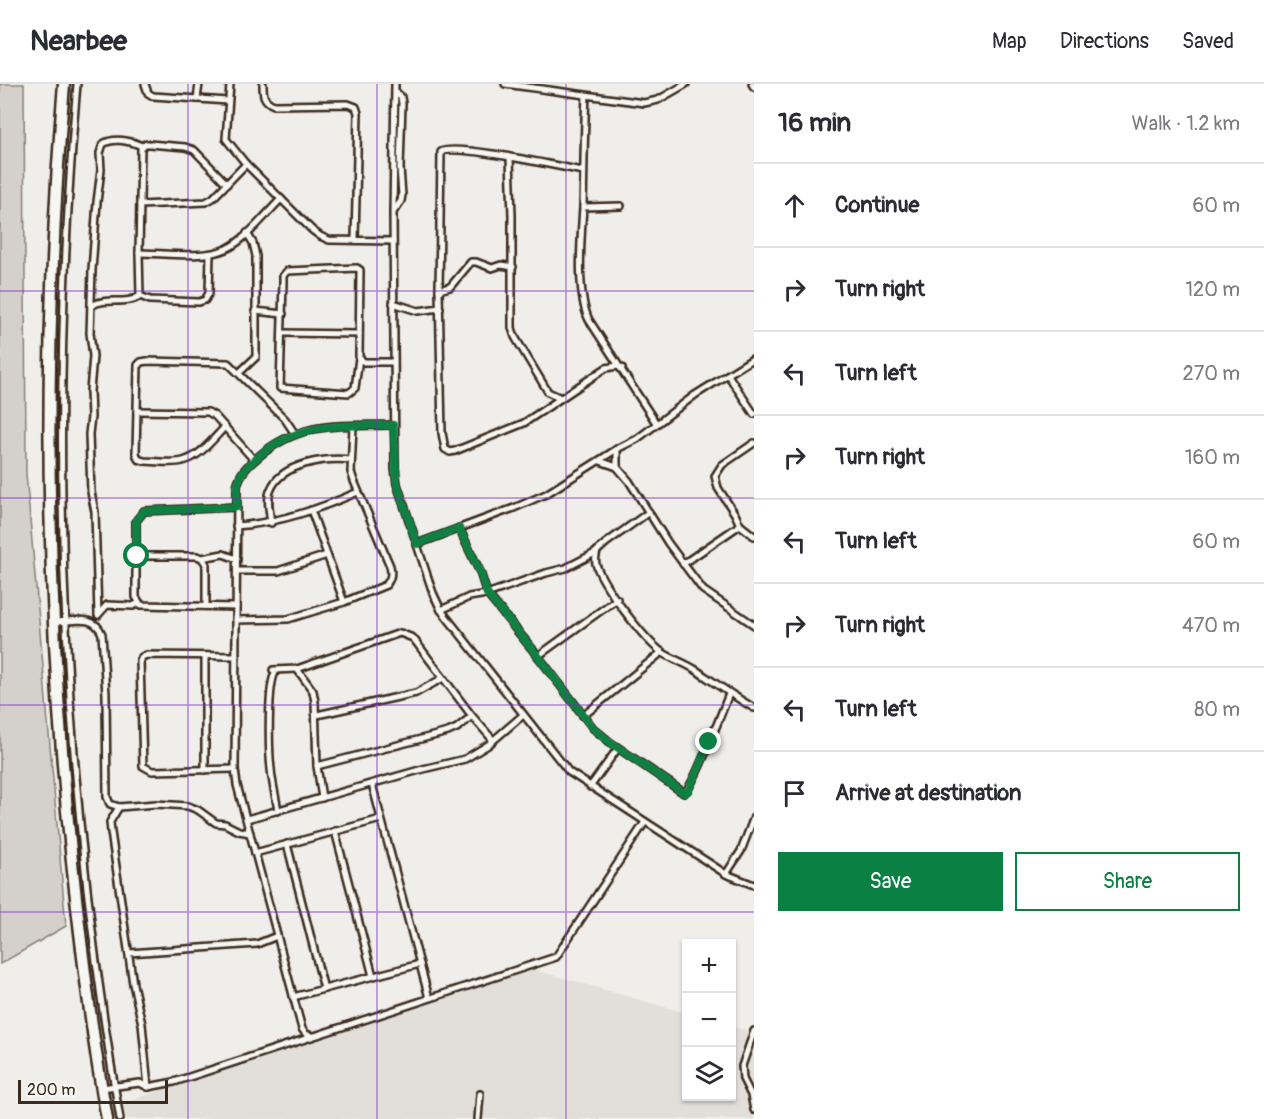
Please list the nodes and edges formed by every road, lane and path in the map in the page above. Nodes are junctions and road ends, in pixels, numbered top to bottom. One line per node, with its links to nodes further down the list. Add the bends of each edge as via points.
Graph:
1 (64, 84): 94 (highway, via 52,248 49,412)
2 (77, 84): 95 (street, via 61,366)
3 (145, 84): 13 (street, via 153,96)
4 (199, 84): 13 (street)
5 (230, 84): 14 (street)
6 (263, 84): 28 (street, via 263,96 274,105 356,107)
7 (509, 84): 11 (street)
8 (548, 84): 11 (street)
9 (686, 84): 12 (street, via 658,100 644,103)
10 (395, 87): 15 (street); 16 (street, via 402,103)
11 (547, 91): 12 (street)
12 (586, 96): 20 (street)
13 (197, 99): 14 (street)
14 (228, 101): 19 (street, via 226,139)
15 (394, 133): 16 (street); 26 (street)
16 (402, 134): 26 (street, via 402,195)
17 (142, 146): 21 (street, via 194,150); 23 (street); 36 (street, via 108,140 100,153)
18 (510, 158): 20 (street); 32 (street); 33 (street, via 446,149 441,152)
19 (246, 164): 21 (street); 22 (street)
20 (584, 171): 25 (street)
21 (227, 184): 23 (street, via 206,202)
22 (281, 199): 27 (street); 28 (street, via 320,237)
23 (141, 205): 30 (street)
24 (621, 206): 25 (street)
25 (582, 207): 42 (street, via 583,307)
26 (393, 212): 29 (street)
27 (247, 233): 31 (street, via 231,247); 38 (street, via 256,256)
28 (355, 240): 29 (street)
29 (393, 241): 35 (street)
30 (139, 253): 31 (street); 34 (street)
31 (210, 254): 34 (street, via 206,300 150,300)
32 (513, 267): 33 (street, via 492,268 471,262 450,287); 50 (street, via 515,337)
33 (439, 290): 37 (street)
34 (140, 296): 36 (street, via 133,301 97,302)
35 (393, 303): 37 (street, via 418,312); 45 (street)
36 (91, 306): 92 (street, via 89,443)
37 (440, 308): 52 (street, via 445,449 450,452 466,448)
38 (255, 311): 39 (street); 48 (street, via 256,357)
39 (283, 314): 40 (street); 41 (street, via 283,276 287,271 357,268 361,273)
40 (282, 333): 41 (street); 43 (street, via 279,385 283,389 350,393)
41 (359, 334): 43 (street)
42 (611, 353): 46 (street); 47 (street)
43 (359, 358): 45 (street, via 364,362)
44 (754, 358): 49 (street)
45 (393, 362): 56 (street)
46 (606, 368): 47 (street); 51 (street)
47 (622, 368): 55 (street)
48 (240, 372): 53 (street, via 221,362 141,362 137,370); 59 (street)
49 (728, 375): 54 (street); 55 (street)
50 (548, 392): 51 (street); 52 (street)
51 (561, 398): 52 (street)
52 (546, 409)
53 (137, 411): 58 (street, via 201,410 215,416); 58 (street, via 136,453 144,461 190,459)
54 (754, 414)
55 (656, 423): 61 (street)
56 (393, 425): 57 (street); 75 (street, via 397,484)
57 (353, 426): 59 (street, via 333,425); 63 (street)
58 (225, 427): 62 (street)
59 (295, 434): 62 (street, via 272,445)
60 (754, 443): 71 (street, via 722,465 715,476)
61 (617, 449): 64 (street); 65 (street)
62 (254, 460): 67 (street, via 240,476)
63 (351, 460): 66 (street); 70 (street, via 318,460 282,475 271,489)
64 (600, 461): 65 (street); 73 (street, via 534,500)
65 (617, 467): 69 (street)
66 (358, 492): 68 (street); 87 (street, via 392,573 386,585)
67 (237, 507): 72 (street); 78 (street, via 144,511 136,521)
68 (311, 510): 70 (street); 77 (street)
69 (649, 512): 76 (street); 83 (street)
70 (271, 523): 72 (street)
71 (740, 525): 74 (street); 83 (street)
72 (236, 526): 80 (street)
73 (459, 528): 75 (street); 85 (street)
74 (754, 536)
75 (417, 544): 91 (street)
76 (597, 550): 81 (street); 82 (street)
77 (327, 555): 84 (street, via 278,572); 87 (street)
78 (137, 556): 79 (street); 88 (street)
79 (202, 558): 80 (street, via 223,554); 89 (street, via 206,564)
80 (237, 559): 84 (street)
81 (584, 559): 82 (street); 85 (street)
82 (596, 563): 86 (street)
83 (683, 564): 97 (street, via 707,594)
84 (237, 571): 90 (street)
85 (487, 594): 91 (street, via 469,597); 101 (street)
86 (617, 599): 98 (street, via 635,625); 101 (street)
87 (344, 602): 93 (street, via 288,620)
88 (139, 603): 89 (street); 92 (street, via 107,605)
89 (206, 606): 90 (street)
90 (236, 607): 93 (street)
91 (441, 610): 107 (street)
92 (98, 615): 96 (street)
93 (236, 620): 100 (street)
94 (54, 622): 95 (street); 144 (highway, via 70,841)
95 (66, 622): 96 (street); 142 (street, via 86,886)
96 (93, 622): 118 (street, via 103,642)
97 (754, 626)
98 (662, 652): 104 (street); 109 (street)
99 (205, 656): 100 (street); 114 (street); 114 (street, via 147,655 140,661 143,766 152,771)
100 (236, 656): 113 (street)
101 (538, 656): 109 (street)
102 (297, 669): 103 (street, via 400,633 413,638); 106 (street, via 313,691); 120 (street, via 273,670 276,671 271,689 270,760)
103 (443, 678): 106 (street, via 416,693); 108 (street)
104 (729, 694): 105 (street); 111 (street, via 689,790 684,793)
105 (754, 708)
106 (316, 715): 112 (street)
107 (523, 715): 110 (street); 116 (street, via 569,772)
108 (472, 716): 110 (street); 112 (street, via 448,732)
109 (583, 716): 111 (street)
110 (493, 740): 115 (street, via 465,759)
111 (618, 748): 116 (street)
112 (317, 766): 117 (street)
113 (235, 769): 114 (street); 122 (street)
114 (205, 770)
115 (372, 784): 117 (street); 123 (street)
116 (590, 787): 125 (street)
117 (322, 798): 120 (street)
118 (108, 801): 119 (street); 124 (street)
119 (119, 807): 124 (street); 128 (street, via 188,806 216,823)
120 (278, 811): 122 (street)
121 (754, 816): 126 (street)
122 (247, 819): 128 (street)
123 (381, 819): 127 (street); 135 (street)
124 (110, 822): 134 (street)
125 (645, 822): 131 (street); 139 (street, via 556,957)
126 (752, 830): 131 (street)
127 (335, 831): 129 (street); 136 (street)
128 (250, 833): 130 (street)
129 (287, 844): 130 (street); 137 (street)
130 (255, 853): 133 (street)
131 (726, 873): 132 (street)
132 (754, 885)
133 (277, 936): 134 (street, via 256,944); 138 (street)
134 (129, 953): 143 (street)
135 (420, 964): 136 (street); 139 (street)
136 (373, 976): 137 (street)
137 (324, 989): 138 (street)
138 (293, 997): 141 (street, via 302,1029)
139 (429, 998): 141 (street)
140 (754, 1031): 146 (street, via 742,1066)
141 (312, 1036): 143 (street)
142 (114, 1086): 143 (street, via 140,1083); 144 (street); 148 (street)
143 (148, 1087)
144 (101, 1088): 147 (highway)
145 (480, 1094): 149 (street)
146 (754, 1110)
147 (107, 1119)
148 (120, 1119)
149 (478, 1119)

